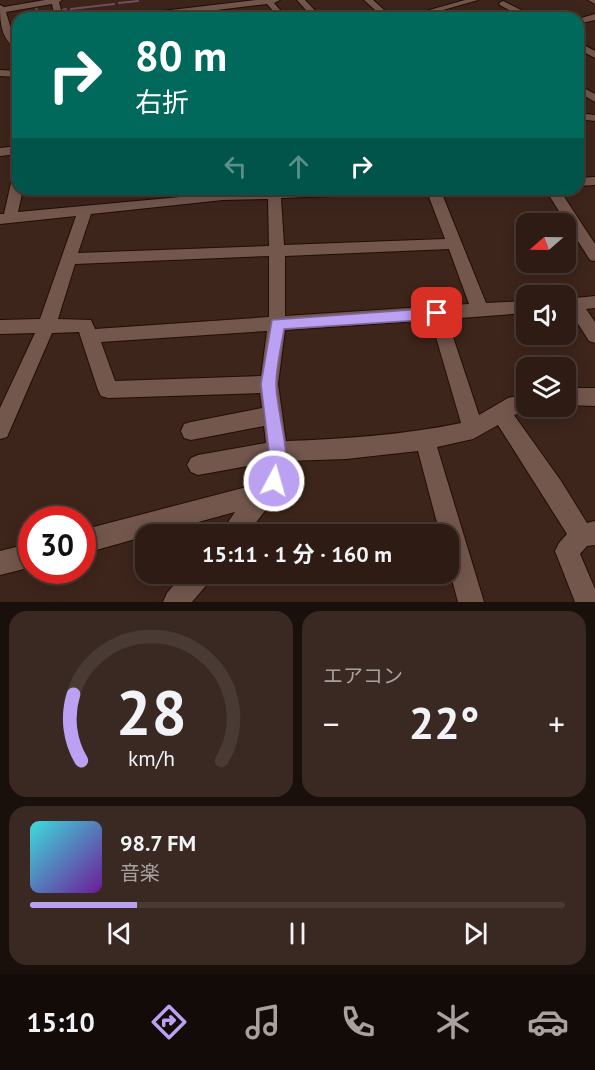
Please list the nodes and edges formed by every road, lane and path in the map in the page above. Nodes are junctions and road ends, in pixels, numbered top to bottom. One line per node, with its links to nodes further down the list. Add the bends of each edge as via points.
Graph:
1 (56, 0): 11 (street)
2 (269, 0): 3 (street); 10 (street); 14 (street)
3 (276, 0)
4 (302, 0): 15 (street)
5 (368, 0): 16 (street)
6 (474, 0): 9 (street)
7 (517, 0): 8 (street)
8 (500, 2): 18 (street)
9 (449, 6): 17 (street)
10 (213, 7): 12 (street); 13 (street)
11 (1, 9): 19 (street)
12 (169, 12)
13 (216, 12)
14 (278, 12)
15 (313, 12)
16 (382, 12)
17 (427, 12)
18 (519, 12)
19 (8, 33)
20 (14, 195): 26 (street)
21 (236, 195): 25 (street)
22 (274, 195): 28 (street)
23 (435, 195): 27 (street)
24 (556, 195): 29 (street)
25 (85, 210): 26 (street); 30 (street)
26 (5, 218)
27 (454, 244): 28 (street); 34 (street)
28 (277, 251): 30 (street); 37 (street)
29 (595, 256)
30 (70, 260): 38 (street)
31 (595, 302): 32 (street)
32 (576, 304)
33 (516, 308): 34 (street)
34 (480, 310): 36 (street)
35 (576, 312): 41 (street)
36 (437, 313): 37 (street); 49 (street)
37 (278, 324): 40 (street); 42 (street)
38 (47, 326): 39 (street); 40 (street, via 86,325); 48 (street)
39 (0, 327)
40 (90, 336): 42 (street, via 108,390)
41 (595, 336)
42 (268, 384): 47 (street)
43 (576, 397): 44 (street)
44 (595, 397)
45 (516, 404): 46 (street)
46 (501, 413): 49 (street); 56 (street)
47 (273, 415): 50 (street); 52 (street)
48 (0, 430)
49 (473, 430): 51 (street)
50 (191, 431)
51 (425, 440): 52 (street, via 346,449); 62 (street)
52 (277, 451): 53 (street); 54 (street, via 274,481)
53 (198, 465)
54 (265, 493): 55 (street); 57 (street)
55 (240, 524)
56 (588, 534): 63 (street, via 567,551)
57 (96, 538)
58 (18, 558): 59 (street)
59 (0, 563)
60 (191, 584): 61 (street)
61 (177, 602)
62 (471, 602)
63 (588, 602)

